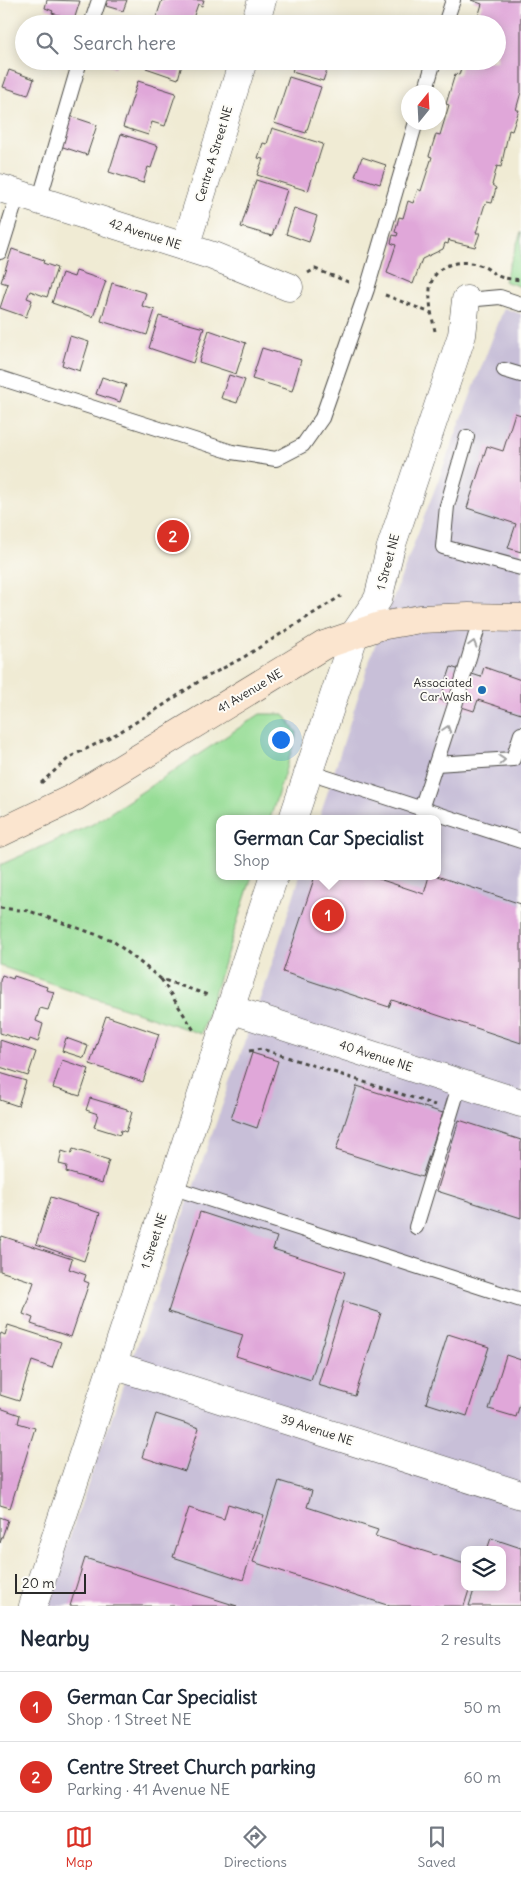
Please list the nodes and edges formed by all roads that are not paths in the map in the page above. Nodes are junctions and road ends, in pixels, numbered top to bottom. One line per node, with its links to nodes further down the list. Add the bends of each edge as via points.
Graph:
1 (99, 0): 4 (lane)
2 (262, 0): 5 (street)
3 (452, 0): 6 (lane)
4 (95, 15)
5 (258, 15)
6 (448, 15)
7 (76, 70): 12 (lane)
8 (240, 70): 13 (street, Centre A Street NE)
9 (431, 70): 10 (lane)
10 (427, 85)
11 (414, 130): 20 (lane, via 367,289 322,418 303,445 276,459 232,452)
12 (19, 194): 13 (street, 42 Avenue NE); 14 (lane)
13 (185, 247): 15 (street, 42 Avenue NE)
14 (0, 252)
15 (289, 286)
16 (466, 300): 17 (lane, via 500,297); 25 (street, 1 Street NE, via 462,334 390,550 378,599)
17 (521, 304)
18 (504, 370): 19 (lane)
19 (521, 376)
20 (0, 378)
21 (466, 437): 22 (lane, via 447,506 443,547)
22 (521, 568)
23 (481, 617): 24 (street, 41 Avenue NE); 25 (street, 41 Avenue NE, via 420,619); 27 (lane, one-way to 23)
24 (521, 618)
25 (354, 633): 28 (street, 1 Street NE); 31 (street, 41 Avenue NE, via 324,645 74,797)
26 (521, 734): 27 (lane, one-way to 26, via 513,759)
27 (436, 764): 29 (lane)
28 (309, 772): 29 (lane); 30 (street, 1 Street NE)
29 (421, 808): 32 (lane)
30 (294, 815)
31 (0, 833)
32 (521, 840)
33 (273, 880): 34 (street, 1 Street NE)
34 (230, 1009): 35 (street, 40 Avenue NE); 37 (street, 1 Street NE)
35 (460, 1083): 36 (street, 40 Avenue NE); 38 (lane)
36 (521, 1103)
37 (171, 1187): 39 (lane); 40 (street, 1 Street NE)
38 (416, 1227)
39 (521, 1300)
40 (113, 1365): 41 (street, 39 Avenue NE); 42 (street, 1 Street NE)
41 (521, 1495)
42 (33, 1606)

